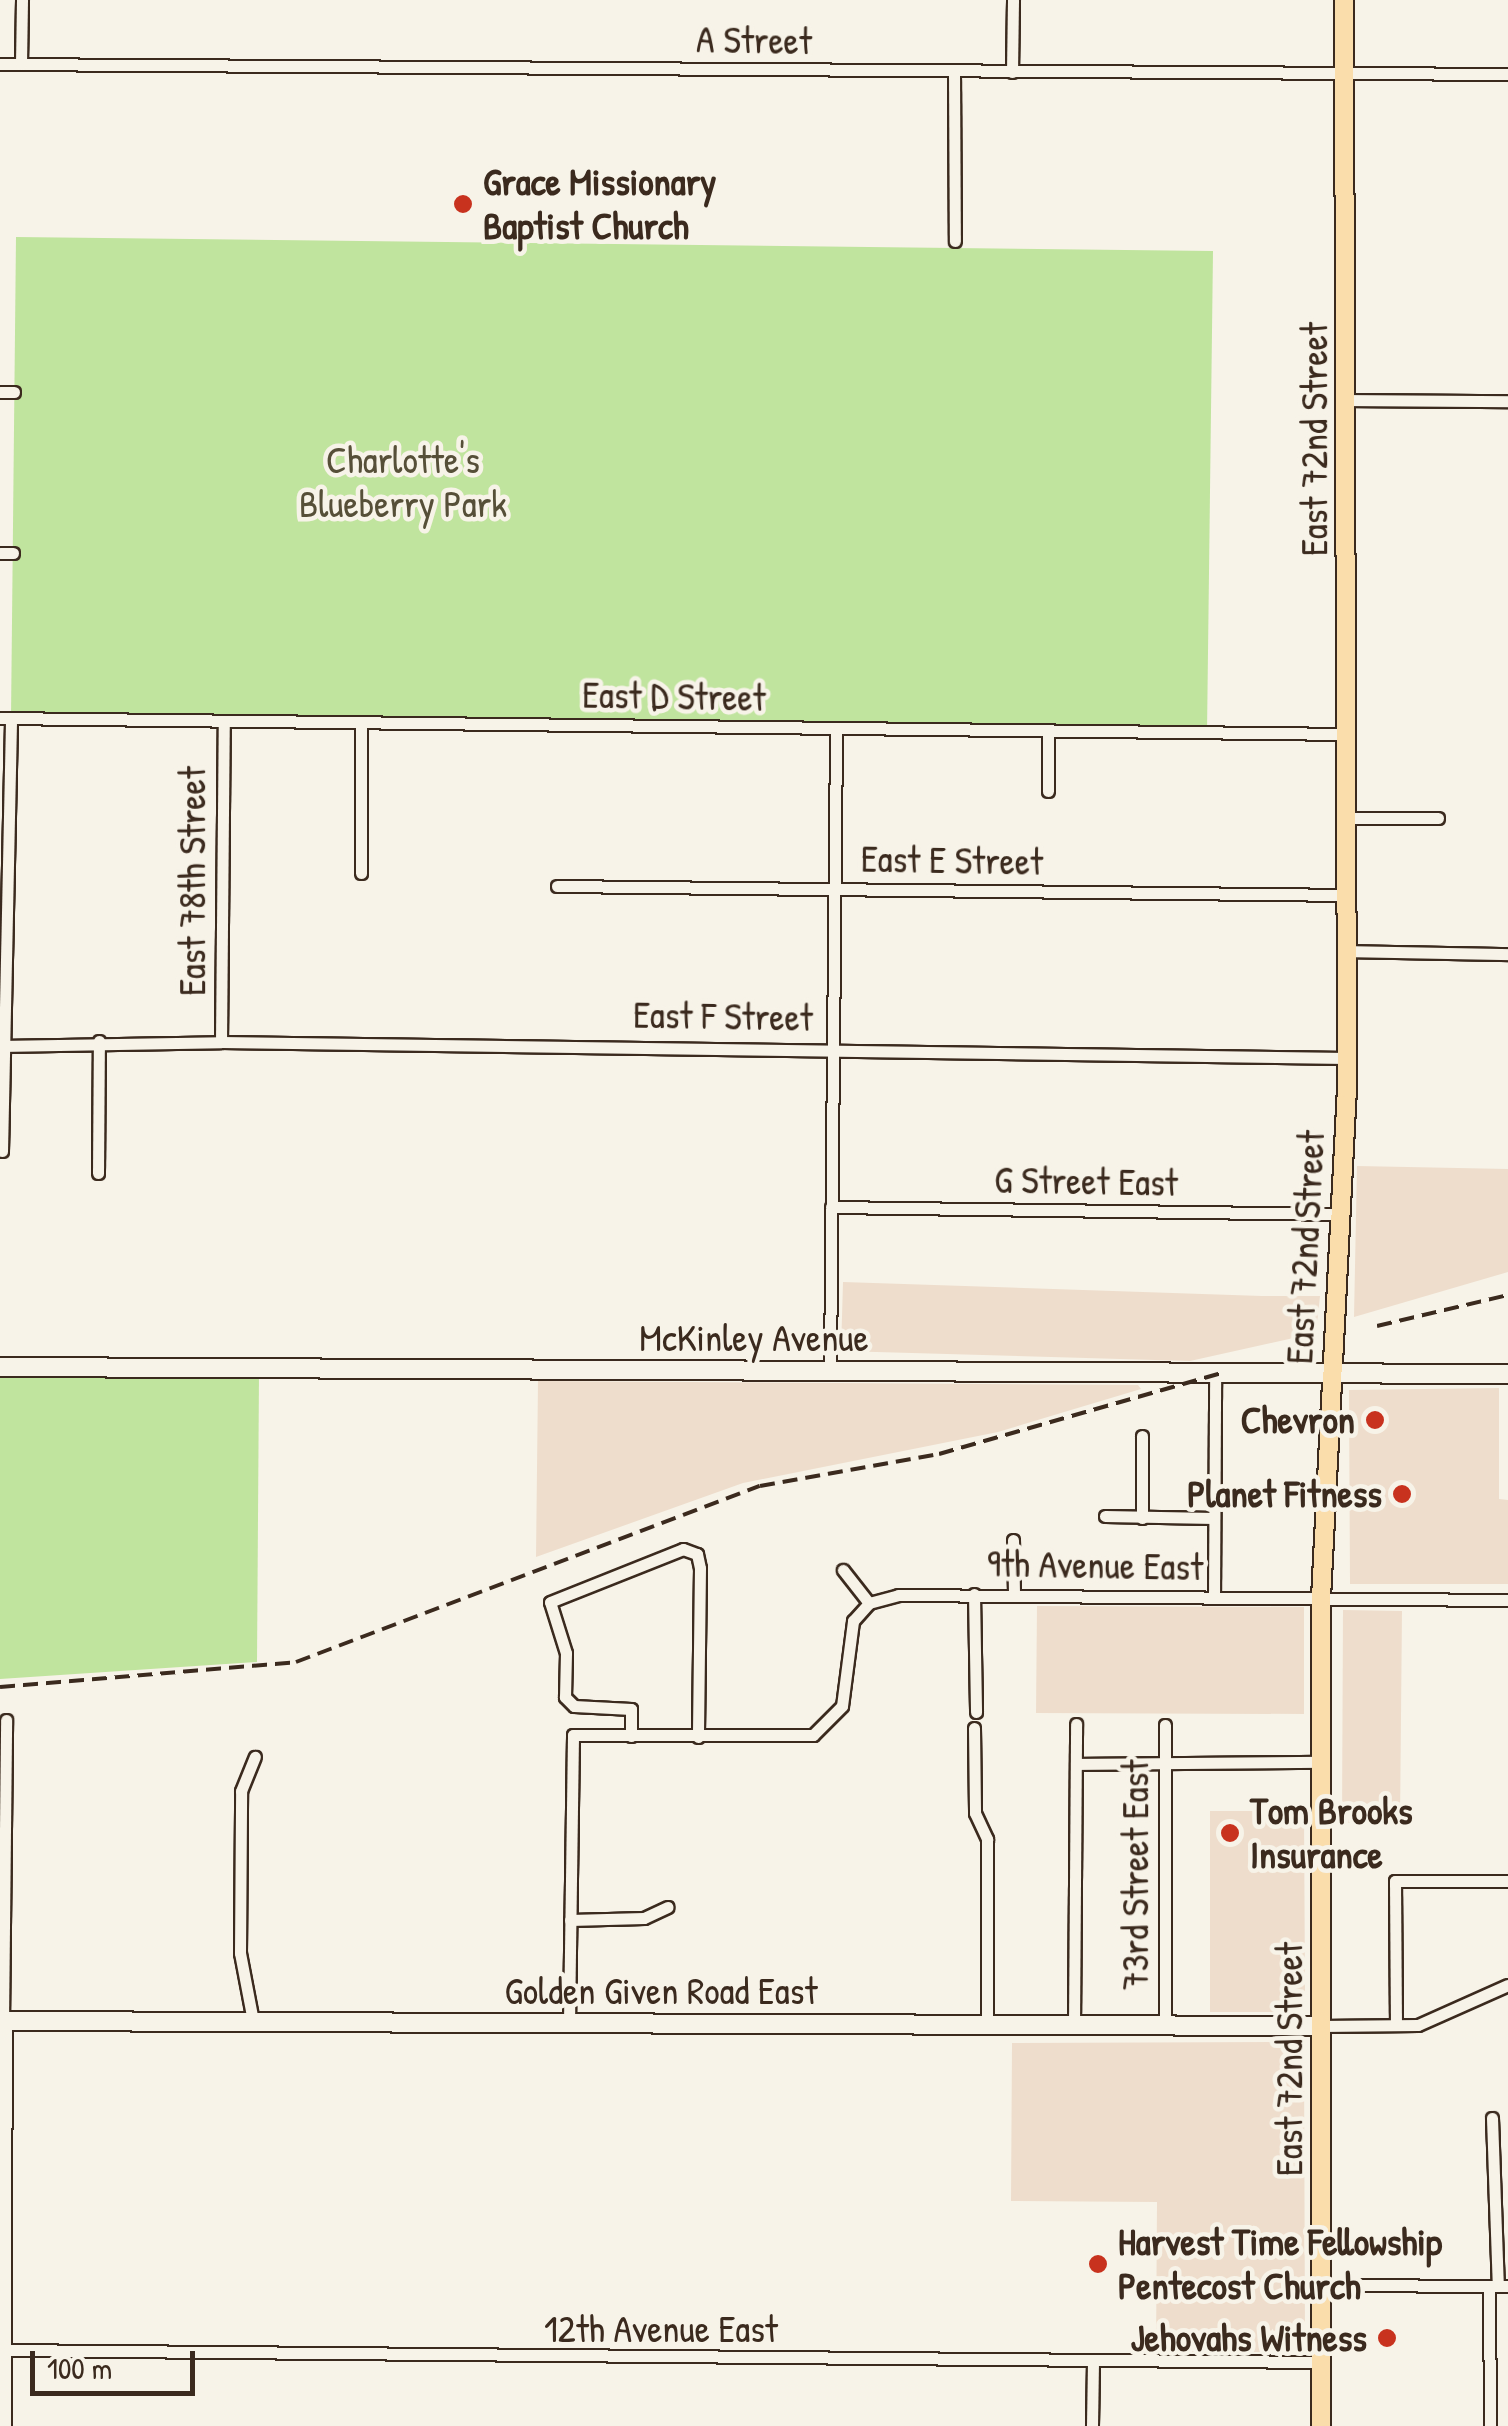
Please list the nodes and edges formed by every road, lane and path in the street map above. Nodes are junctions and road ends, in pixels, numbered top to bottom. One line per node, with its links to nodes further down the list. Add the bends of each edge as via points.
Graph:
1 (22, 0): 5 (street)
2 (1013, 0): 7 (street)
3 (1344, 0): 8 (main road, East 72nd Street)
4 (0, 64): 5 (street, A Street)
5 (21, 64): 6 (street, A Street)
6 (954, 72): 7 (street, A Street); 10 (street)
7 (1012, 72): 8 (street, A Street)
8 (1344, 72): 9 (street, A Street); 13 (main road, East 72nd Street)
9 (1508, 74)
10 (955, 241)
11 (0, 392): 12 (street)
12 (14, 392)
13 (1347, 400): 14 (street); 20 (main road, East 72nd Street)
14 (1508, 401)
15 (5, 718): 16 (street, East D Street); 32 (street)
16 (224, 720): 17 (street, East D Street); 31 (street, East 78th Street)
17 (361, 722): 18 (street, East D Street); 24 (street)
18 (836, 728): 19 (street, East D Street); 26 (street)
19 (1048, 730): 20 (street, East D Street); 21 (street)
20 (1346, 734): 22 (main road, East 72nd Street)
21 (1048, 791)
22 (1347, 818): 23 (street); 27 (main road, East 72nd Street)
23 (1438, 818)
24 (361, 874)
25 (556, 886): 26 (street, East E Street)
26 (835, 888): 27 (street, East E Street); 33 (street)
27 (1346, 895): 28 (main road, East 72nd Street)
28 (1346, 950): 29 (street); 34 (main road, East 72nd Street)
29 (1508, 954)
30 (99, 1042): 31 (street, East F Street); 32 (street, East F Street); 36 (street)
31 (221, 1042): 33 (street, East F Street)
32 (4, 1044): 35 (street)
33 (833, 1048): 34 (street, East F Street); 37 (street)
34 (1346, 1058): 38 (main road, East 72nd Street)
35 (2, 1151)
36 (98, 1173)
37 (831, 1208): 38 (street, G Street East); 40 (street)
38 (1340, 1214): 42 (main road, East 72nd Street)
39 (0, 1367): 40 (street, McKinley Avenue)
40 (830, 1370): 41 (street, McKinley Avenue)
41 (1215, 1372): 42 (street, McKinley Avenue); 47 (street)
42 (1330, 1372): 43 (street, McKinley Avenue); 53 (main road, East 72nd Street)
43 (1508, 1374)
44 (1142, 1436): 46 (street)
45 (1105, 1516): 46 (street)
46 (1142, 1518): 47 (street)
47 (1214, 1518): 52 (street)
48 (1013, 1540): 51 (street)
49 (843, 1570): 55 (street)
50 (974, 1594): 51 (street, 9th Avenue East); 55 (street, 9th Avenue East, via 898,1594); 56 (street)
51 (1014, 1594): 52 (street, 9th Avenue East)
52 (1214, 1596): 53 (street, 9th Avenue East)
53 (1321, 1598): 54 (street, 9th Avenue East); 64 (main road, East 72nd Street)
54 (1508, 1600)
55 (870, 1603): 62 (street, via 849,1632 846,1694 829,1724 801,1737)
56 (976, 1712)
57 (6, 1720): 71 (street)
58 (1076, 1724): 65 (street)
59 (1165, 1725): 66 (street, 73rd Street East)
60 (974, 1728): 74 (street, via 974,1813 987,1839)
61 (630, 1736): 62 (street); 62 (street, via 631,1709 574,1706 564,1698 566,1653 550,1602 663,1554 694,1551 700,1578); 69 (street, via 573,1735)
62 (698, 1737)
63 (256, 1757): 72 (street, via 241,1792 240,1952)
64 (1321, 1762): 66 (street); 77 (main road, East 72nd Street)
65 (1076, 1764): 66 (street); 75 (street)
66 (1166, 1764): 76 (street, 73rd Street East)
67 (1508, 1882): 78 (street, via 1395,1881)
68 (668, 1907): 69 (street, via 644,1918)
69 (570, 1920): 73 (street)
70 (1508, 1985): 78 (street, via 1430,2022)
71 (2, 2021): 72 (street, Golden Given Road East); 82 (street)
72 (253, 2022): 73 (street, Golden Given Road East)
73 (569, 2023): 74 (street, Golden Given Road East)
74 (987, 2026): 75 (street, Golden Given Road East)
75 (1074, 2026): 76 (street, Golden Given Road East)
76 (1165, 2026): 77 (street, Golden Given Road East)
77 (1321, 2026): 78 (street); 80 (main road, East 72nd Street)
78 (1396, 2026)
79 (1492, 2118): 81 (street)
80 (1322, 2285): 81 (street); 84 (main road, East 72nd Street)
81 (1498, 2286): 88 (street)
82 (1, 2350): 83 (street, 12th Avenue East); 85 (street)
83 (1093, 2362): 84 (street, 12th Avenue East); 86 (street)
84 (1322, 2362): 87 (main road, East 72nd Street)
85 (2, 2426)
86 (1092, 2426)
87 (1321, 2426)
88 (1490, 2426)

